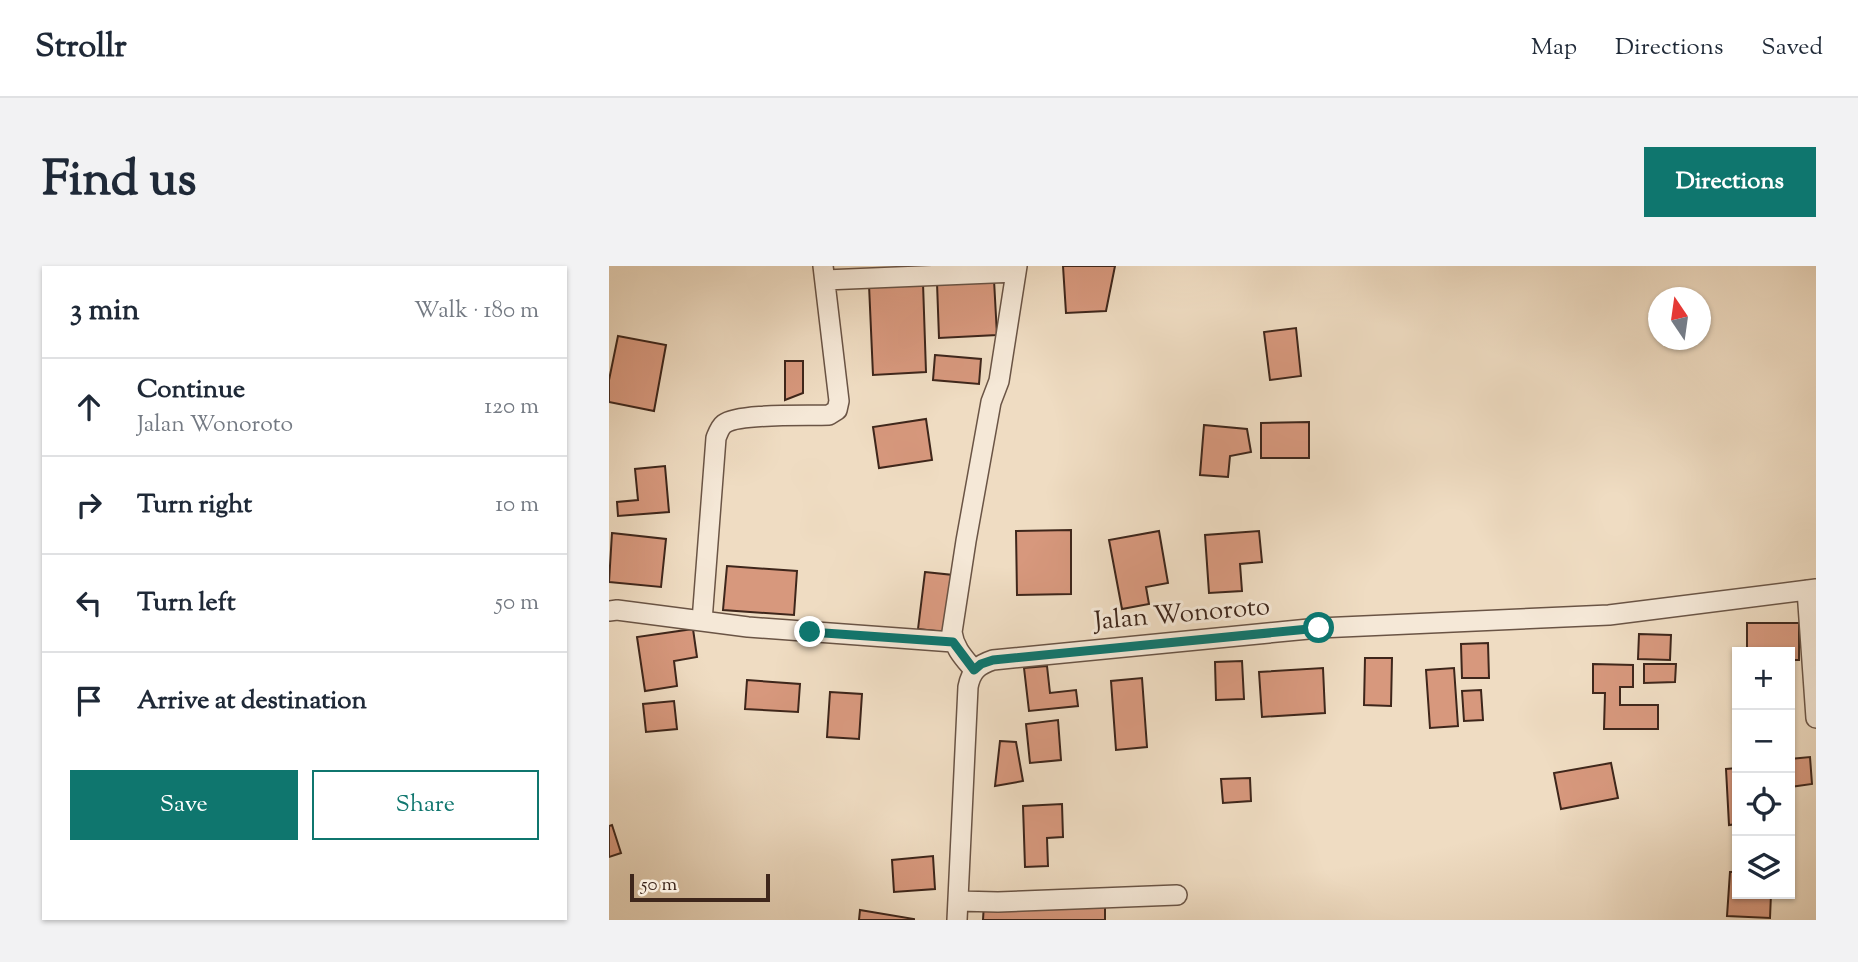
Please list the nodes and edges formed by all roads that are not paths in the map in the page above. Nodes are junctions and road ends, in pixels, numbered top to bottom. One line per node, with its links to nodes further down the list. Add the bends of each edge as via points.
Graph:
1 (1017, 269): 2 (street); 6 (street, via 966,541)
2 (824, 273): 5 (street, via 837,410 829,415 746,418 721,425 716,438)
3 (1812, 589): 7 (street, Jalan Wonoroto, via 1609,615 1319,628 1139,644 993,660); 8 (street)
4 (609, 611): 5 (street)
5 (702, 621): 6 (street)
6 (953, 642): 7 (street)
7 (974, 670): 10 (street, via 968,687)
8 (1816, 718)
9 (1177, 895): 10 (street, via 998,902)
10 (957, 910)

